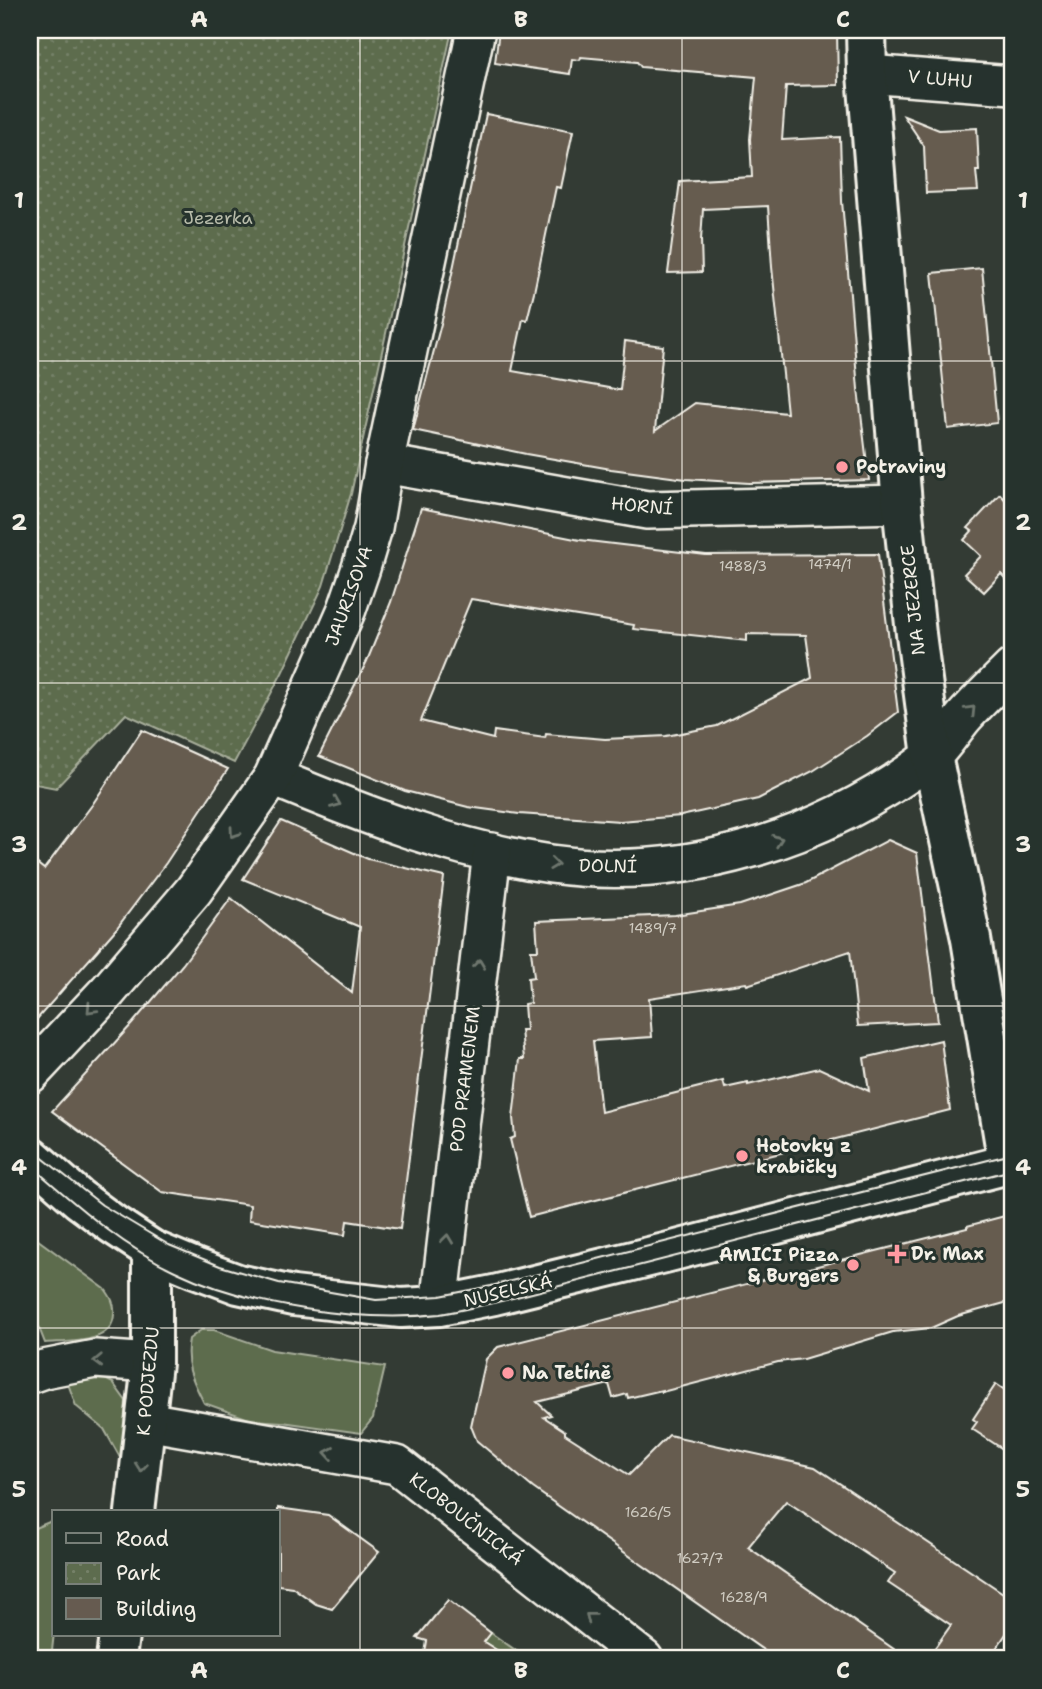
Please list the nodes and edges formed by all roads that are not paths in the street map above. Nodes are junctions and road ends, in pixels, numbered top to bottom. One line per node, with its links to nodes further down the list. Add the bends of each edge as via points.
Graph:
1 (476, 30): 5 (street, JAURISOVA)
2 (866, 30): 3 (street, NA JEZERCE)
3 (867, 74): 4 (street, V LUHU); 6 (street, NA JEZERCE)
4 (1012, 85)
5 (384, 464): 6 (street, HORNÍ, via 647,510); 9 (street, JAURISOVA, via 362,568)
6 (902, 504): 8 (street, NA JEZERCE)
7 (1012, 668): 8 (street, DOLNÍ, one-way to 7)
8 (932, 756): 10 (street, DOLNÍ, one-way to 8, via 552,864 614,869 735,854 808,830); 13 (street, NA JEZERCE, via 971,939)
9 (273, 777): 10 (street, DOLNÍ, one-way to 10, via 374,819); 11 (street, JAURISOVA, one-way to 11, via 194,890)
10 (492, 852): 15 (street, POD PRAMENEM, one-way to 10)
11 (30, 1074)
12 (30, 1157): 14 (street, NUSELSKÁ, via 79,1199)
13 (1010, 1163): 15 (street, NUSELSKÁ)
14 (152, 1250): 15 (street, NUSELSKÁ, via 238,1284 293,1296 401,1308); 16 (street, K PODJEZDU)
15 (439, 1306)
16 (152, 1363): 17 (street, one-way to 17, via 95,1359); 18 (street, K PODJEZDU)
17 (30, 1374)
18 (146, 1421): 19 (street, K PODJEZDU, one-way to 19); 21 (street, KLOBOUČNICKÁ, one-way to 18, via 397,1465)
19 (135, 1510)
20 (119, 1636): 22 (street)
21 (637, 1657)
22 (116, 1659)

